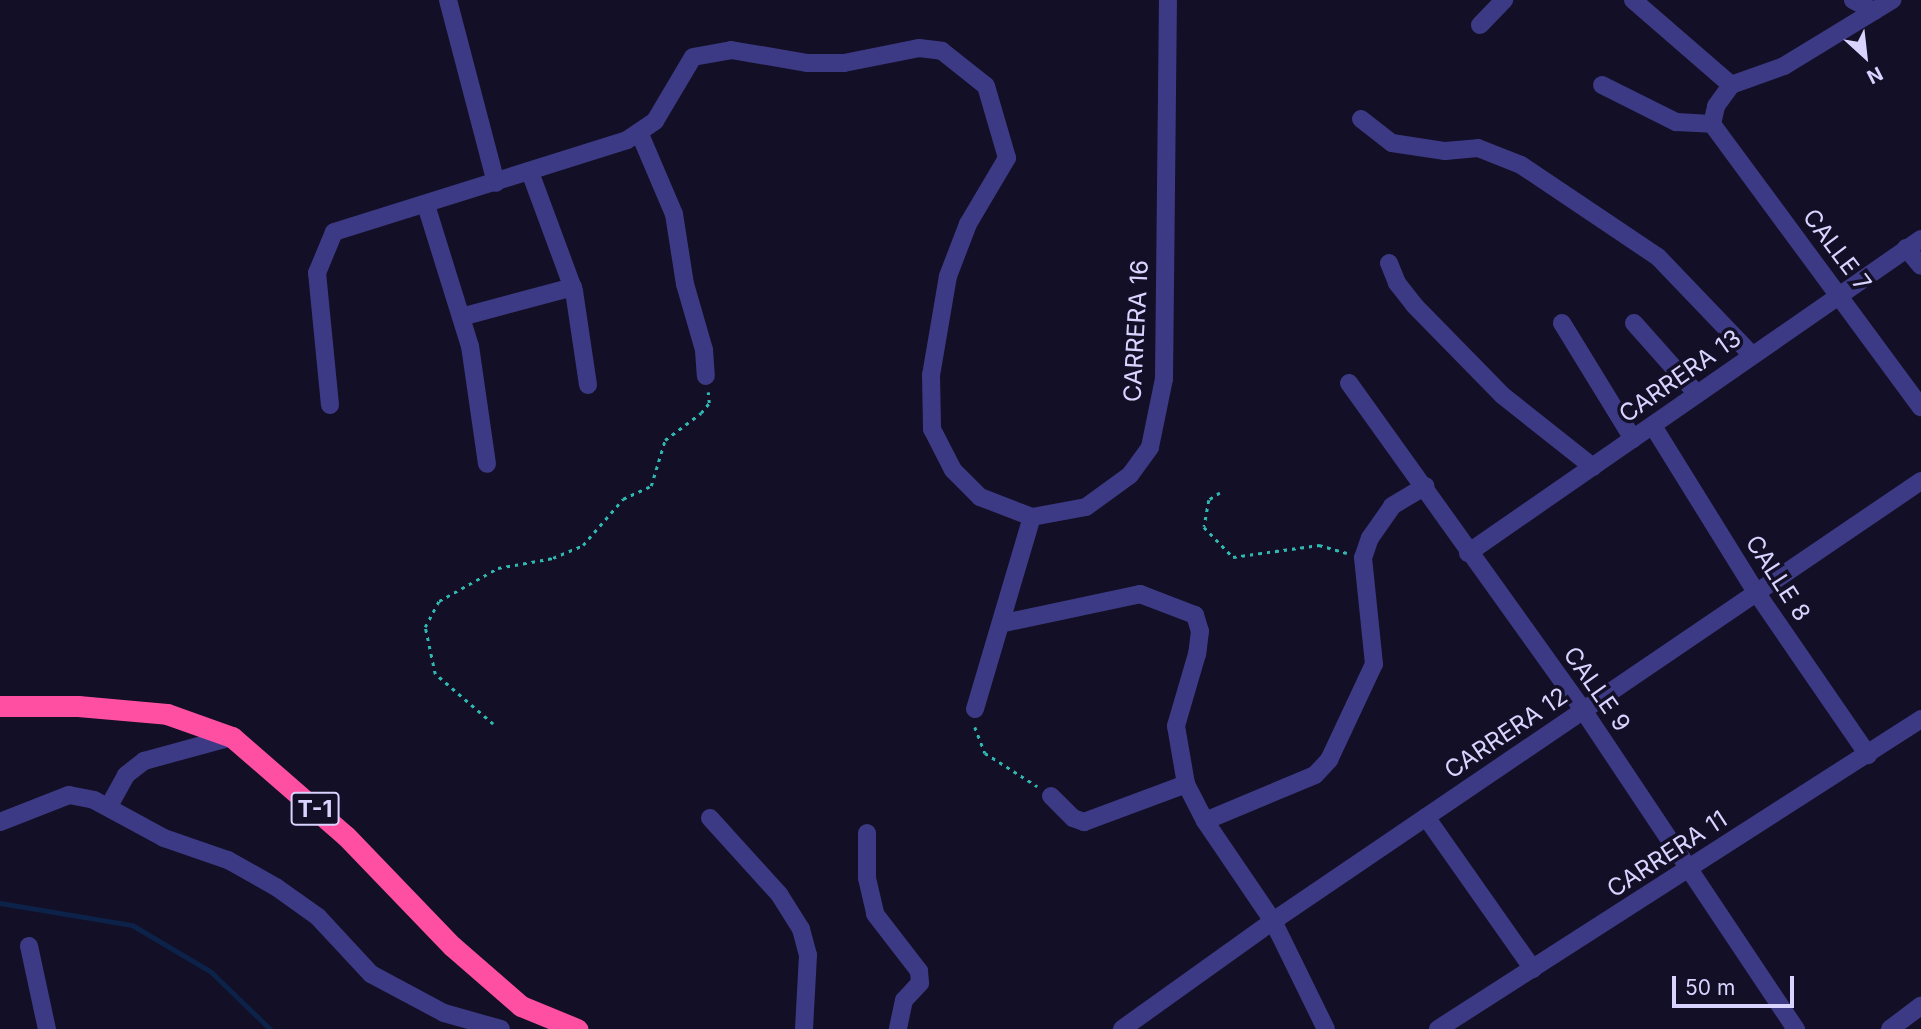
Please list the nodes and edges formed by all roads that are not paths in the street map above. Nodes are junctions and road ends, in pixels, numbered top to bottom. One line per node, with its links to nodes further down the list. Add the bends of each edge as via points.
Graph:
1 (448, 0): 15 (street)
2 (1168, 0): 38 (street, CARRERA 16, via 1164,379 1150,447 1130,475 1086,508)
3 (1504, 0): 8 (street)
4 (1633, 0): 10 (street)
5 (1853, 0): 7 (street)
6 (1892, 0): 7 (street)
7 (1874, 11): 10 (street, via 1784,66)
8 (1480, 25)
9 (1602, 85): 12 (street, via 1676,122)
10 (1731, 85): 12 (street, via 1716,106)
11 (1361, 119): 25 (street, via 1392,143 1445,151 1478,148 1521,165 1658,257)
12 (1712, 124): 21 (street, CALLE 7)
13 (639, 132): 14 (street); 26 (street, via 674,214); 38 (street, via 655,121 693,57 731,50 808,63 844,63 919,48 942,51 969,69 986,86 1007,158 968,224 948,276 931,375 932,429 953,470 980,497)
14 (530, 172): 15 (street); 20 (street)
15 (496, 183): 16 (street)
16 (426, 205): 22 (street); 30 (street, via 334,232 317,273)
17 (1914, 244): 19 (street); 21 (street, CARRERA 13)
18 (1389, 263): 35 (street, via 1414,305 1502,395)
19 (1921, 265)
20 (573, 287): 22 (street); 28 (street)
21 (1839, 292): 25 (street, CARRERA 13); 31 (street, CALLE 7)
22 (461, 317): 34 (street, via 470,346)
23 (1562, 323): 33 (street)
24 (1634, 323): 29 (street)
25 (1752, 355): 29 (street, CARRERA 13)
26 (706, 376)
27 (1349, 383): 37 (street, CALLE 9)
28 (588, 386)
29 (1697, 394): 32 (street, CARRERA 13)
30 (330, 405)
31 (1921, 407)
32 (1653, 426): 33 (street, CARRERA 13); 40 (street, CALLE 8)
33 (1633, 439): 35 (street, CARRERA 13)
34 (487, 464)
35 (1593, 467): 39 (street, CARRERA 13)
36 (1921, 481): 40 (street, CARRERA 12)
37 (1424, 486): 39 (street, CALLE 9); 54 (street, via 1392,506 1370,538 1363,558 1374,664 1339,745 1315,775)
38 (1032, 517): 41 (street)
39 (1468, 553): 44 (street, CALLE 9)
40 (1756, 592): 44 (street, CARRERA 12); 47 (street, CALLE 8)
41 (1004, 623): 43 (street); 48 (street, via 1140,594 1195,615 1200,631 1197,654 1176,726)
42 (0, 706): 46 (highway, T-1, via 78,706 167,714)
43 (975, 709)
44 (1583, 710): 51 (street, CARRERA 12); 56 (street, CALLE 9)
45 (1921, 719): 47 (street, CARRERA 11)
46 (232, 737): 50 (street, via 144,761 126,775); 63 (highway, T-1, via 346,836 452,946 521,1006)
47 (1868, 755): 56 (street, CARRERA 11)
48 (1186, 784): 49 (street, via 1084,822 1073,818); 54 (street)
49 (1051, 796)
50 (109, 806): 53 (street, via 69,795); 62 (street, via 164,838 228,860 276,887 318,917 372,974 444,1013)
51 (1426, 817): 57 (street, CARRERA 12); 59 (street)
52 (710, 818): 64 (street, via 779,894 801,929 808,955)
53 (0, 821)
54 (1205, 821): 57 (street)
55 (867, 833): 65 (street, via 867,878 875,914 919,971 920,983 904,1000)
56 (1691, 867): 59 (street, CARRERA 11); 69 (street, CALLE 9)
57 (1273, 921): 66 (street, CARRERA 12); 67 (street)
58 (29, 946): 61 (street)
59 (1533, 969): 68 (street, CARRERA 11)
60 (1921, 1006): 70 (street)
61 (47, 1029)
62 (501, 1029)
63 (577, 1029)
64 (804, 1029)
65 (898, 1029)
66 (1122, 1029)
67 (1326, 1029)
68 (1438, 1029)
69 (1796, 1029)
70 (1890, 1029)

